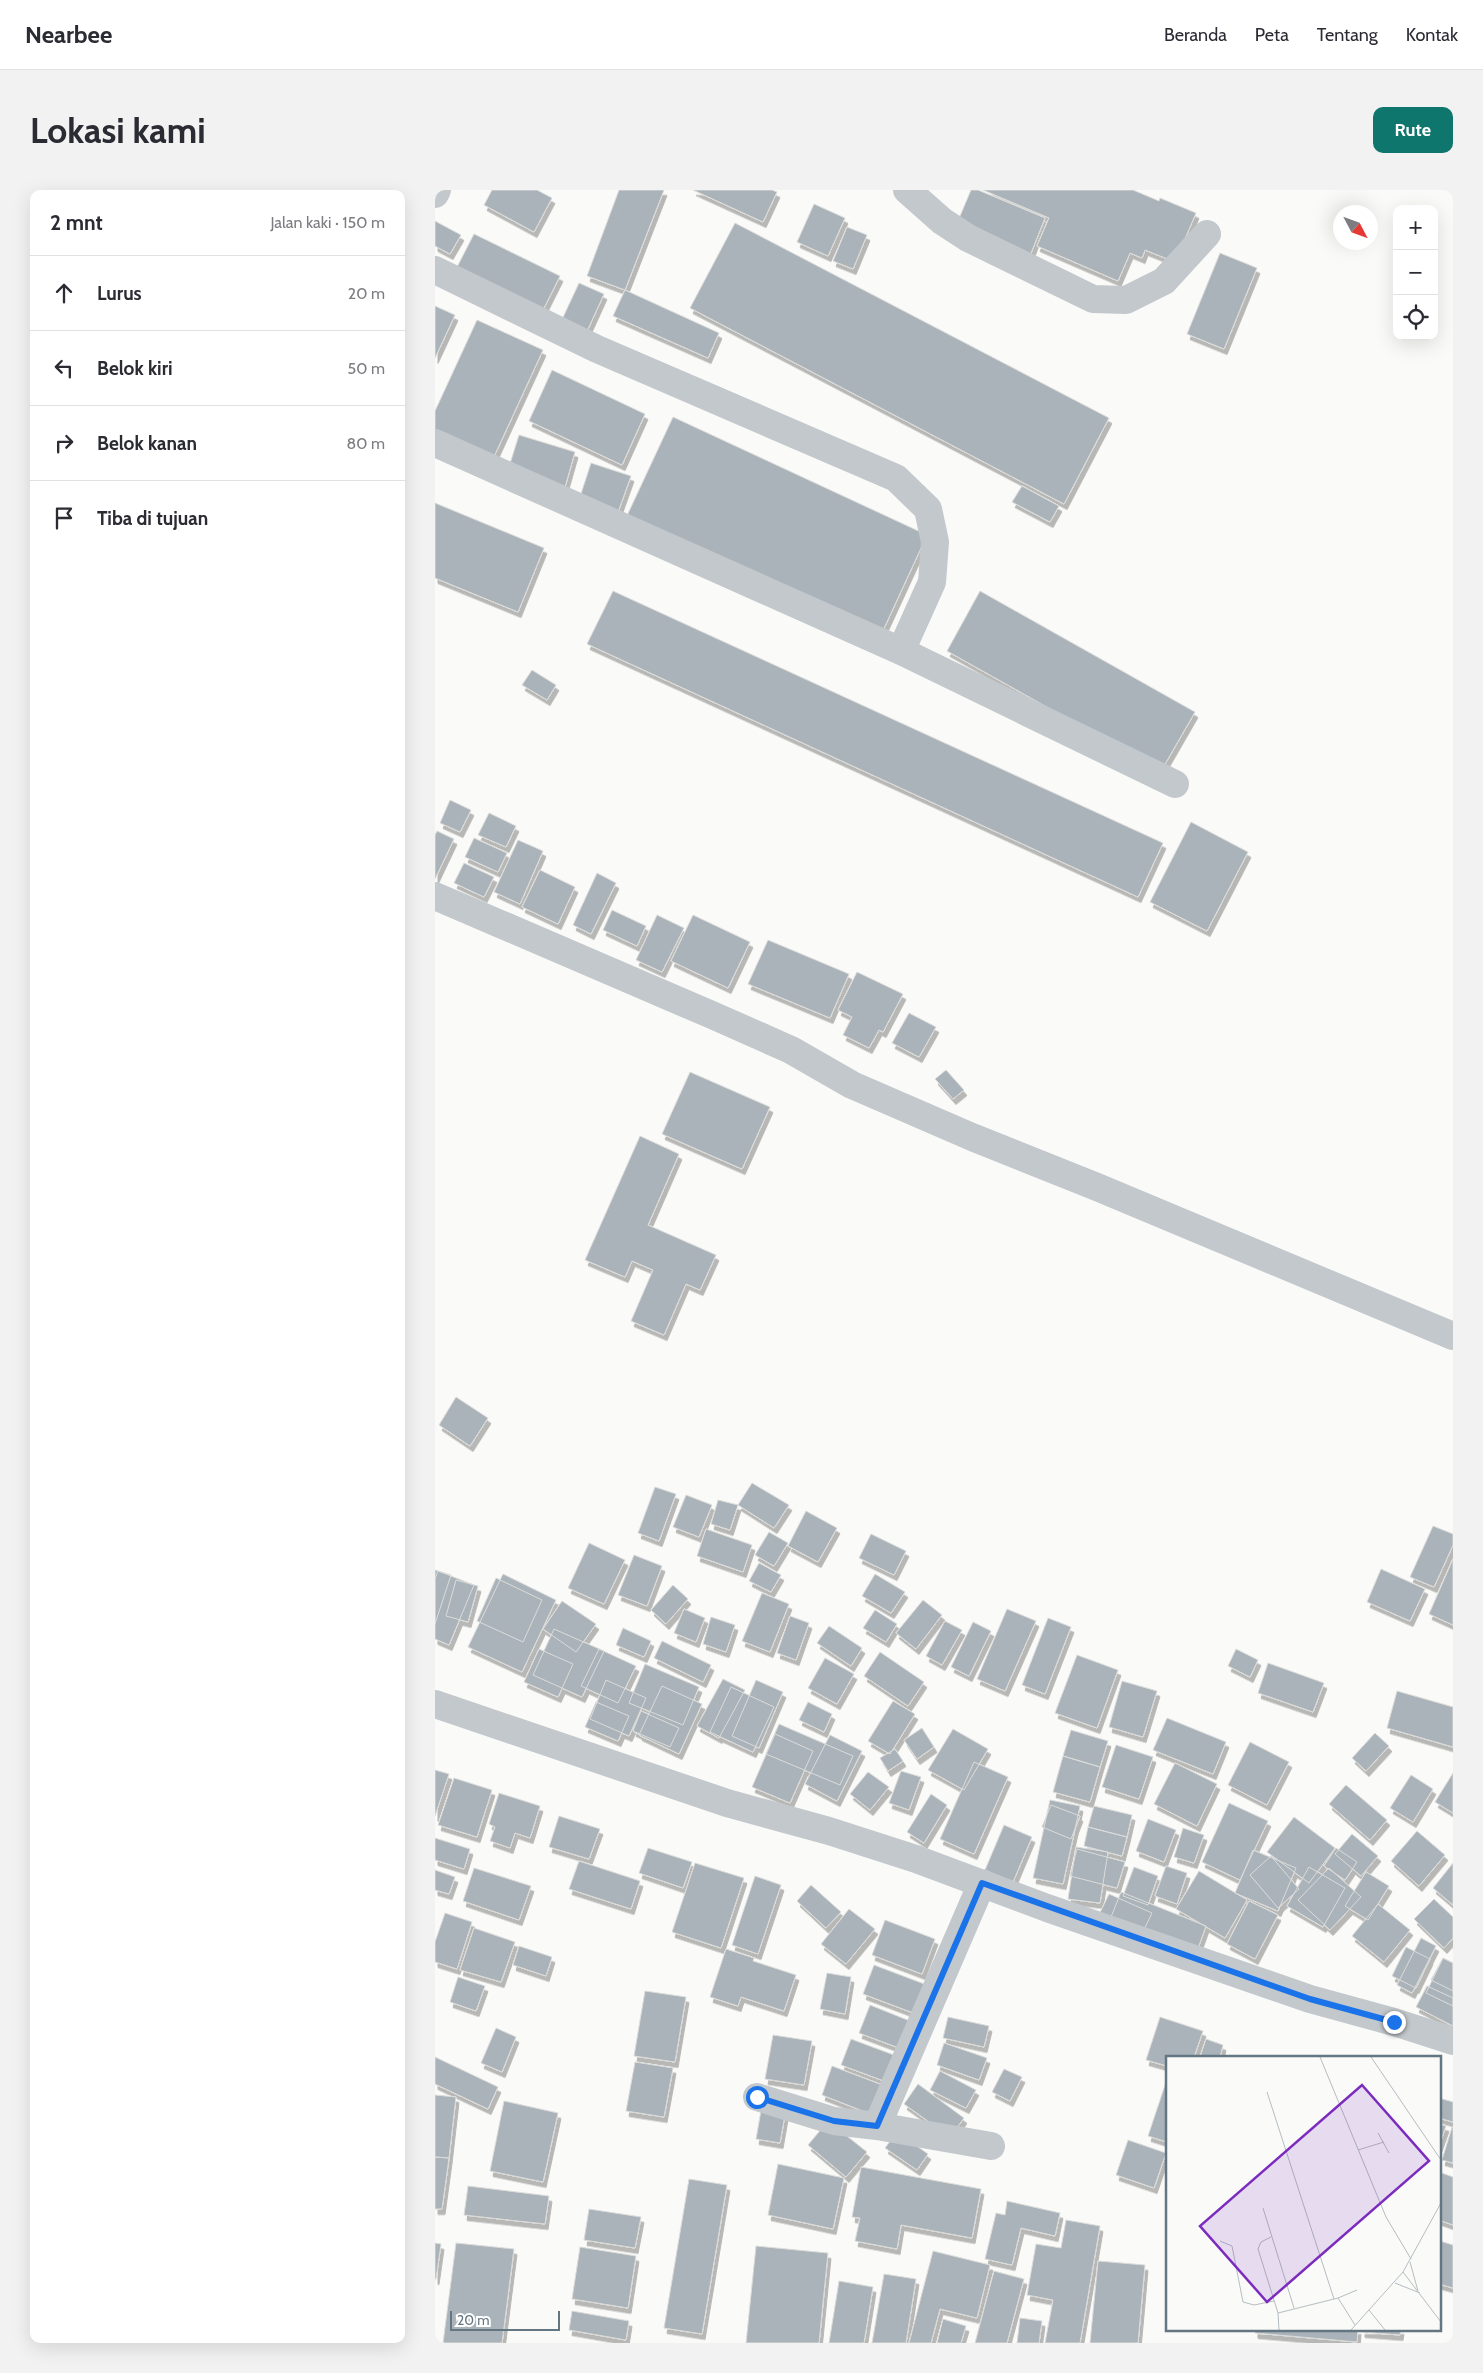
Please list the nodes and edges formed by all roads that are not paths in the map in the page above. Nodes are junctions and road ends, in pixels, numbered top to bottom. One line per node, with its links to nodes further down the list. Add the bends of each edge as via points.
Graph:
1 (437, 190): 3 (street)
2 (907, 190): 4 (street, via 942,221 968,238 1093,299 1126,300 1164,281)
3 (435, 194)
4 (1207, 234)
5 (435, 270): 7 (street, via 597,349 896,478 928,509 935,542 932,582)
6 (435, 443): 7 (street)
7 (901, 651): 8 (street)
8 (1175, 784)
9 (435, 896): 10 (street, via 721,1018 791,1050 852,1085 972,1138)
10 (1453, 1336)
11 (435, 1704): 12 (street, via 727,1803 838,1834)
12 (982, 1883): 13 (street, via 1301,1996); 15 (street)
13 (1453, 2041)
14 (757, 2097): 15 (street, via 834,2121)
15 (877, 2126): 16 (street)
16 (991, 2146)

